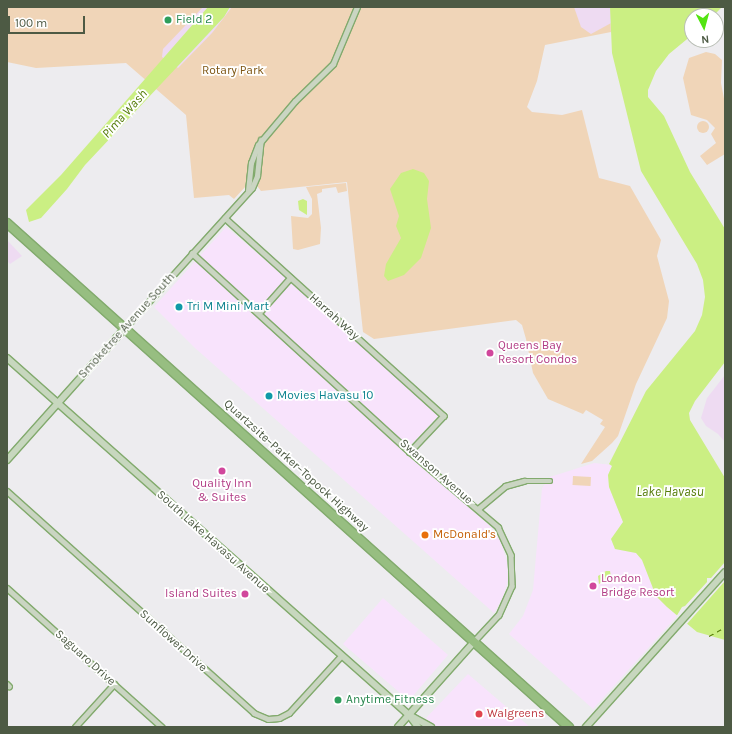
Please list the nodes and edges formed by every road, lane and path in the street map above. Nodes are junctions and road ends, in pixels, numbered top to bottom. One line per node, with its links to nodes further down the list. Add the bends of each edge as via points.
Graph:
1 (356, 7): 2 (street, via 336,60 295,101)
2 (262, 140): 3 (street, via 251,164); 3 (street, Smoketree Avenue South, via 257,176)
3 (247, 192): 4 (street, Smoketree Avenue South)
4 (225, 218): 6 (street, Smoketree Avenue South); 7 (street, Harrah Way)
5 (7, 223): 9 (highway, Quartzsite–Parker–Topock Highway)
6 (192, 254): 8 (street, Swanson Avenue); 9 (street, Smoketree Avenue South)
7 (290, 278): 8 (street); 12 (street, Harrah Way, via 444,416)
8 (258, 313): 12 (street, Swanson Avenue)
9 (124, 329): 11 (main road, Smoketree Avenue South); 19 (highway, Quartzsite–Parker–Topock Highway)
10 (7, 358): 11 (main road, South Lake Havasu Avenue)
11 (58, 404): 13 (main road, Smoketree Avenue South); 20 (main road, South Lake Havasu Avenue)
12 (410, 452): 16 (street, Swanson Avenue)
13 (7, 460)
14 (550, 481): 16 (street, via 524,480 505,486)
15 (7, 491): 20 (street, Sunflower Drive, via 254,713 268,718 279,718 289,713)
16 (478, 509): 19 (street, Swanson Avenue, via 494,523 505,538 511,555 513,574 510,592 502,610)
17 (725, 572): 29 (main road)
18 (7, 588): 21 (street, Saguaro Drive)
19 (474, 642): 22 (main road, Swanson Avenue); 28 (highway, Quartzsite–Parker–Topock Highway)
20 (341, 656): 22 (main road, South Lake Havasu Avenue)
21 (114, 684): 23 (street); 24 (street, Saguaro Drive)
22 (409, 715): 25 (main road, Swanson Avenue); 26 (main road, South Lake Havasu Avenue); 27 (main road)
23 (75, 727)
24 (162, 727)
25 (398, 727)
26 (418, 727)
27 (431, 727)
28 (569, 727)
29 (586, 727)

